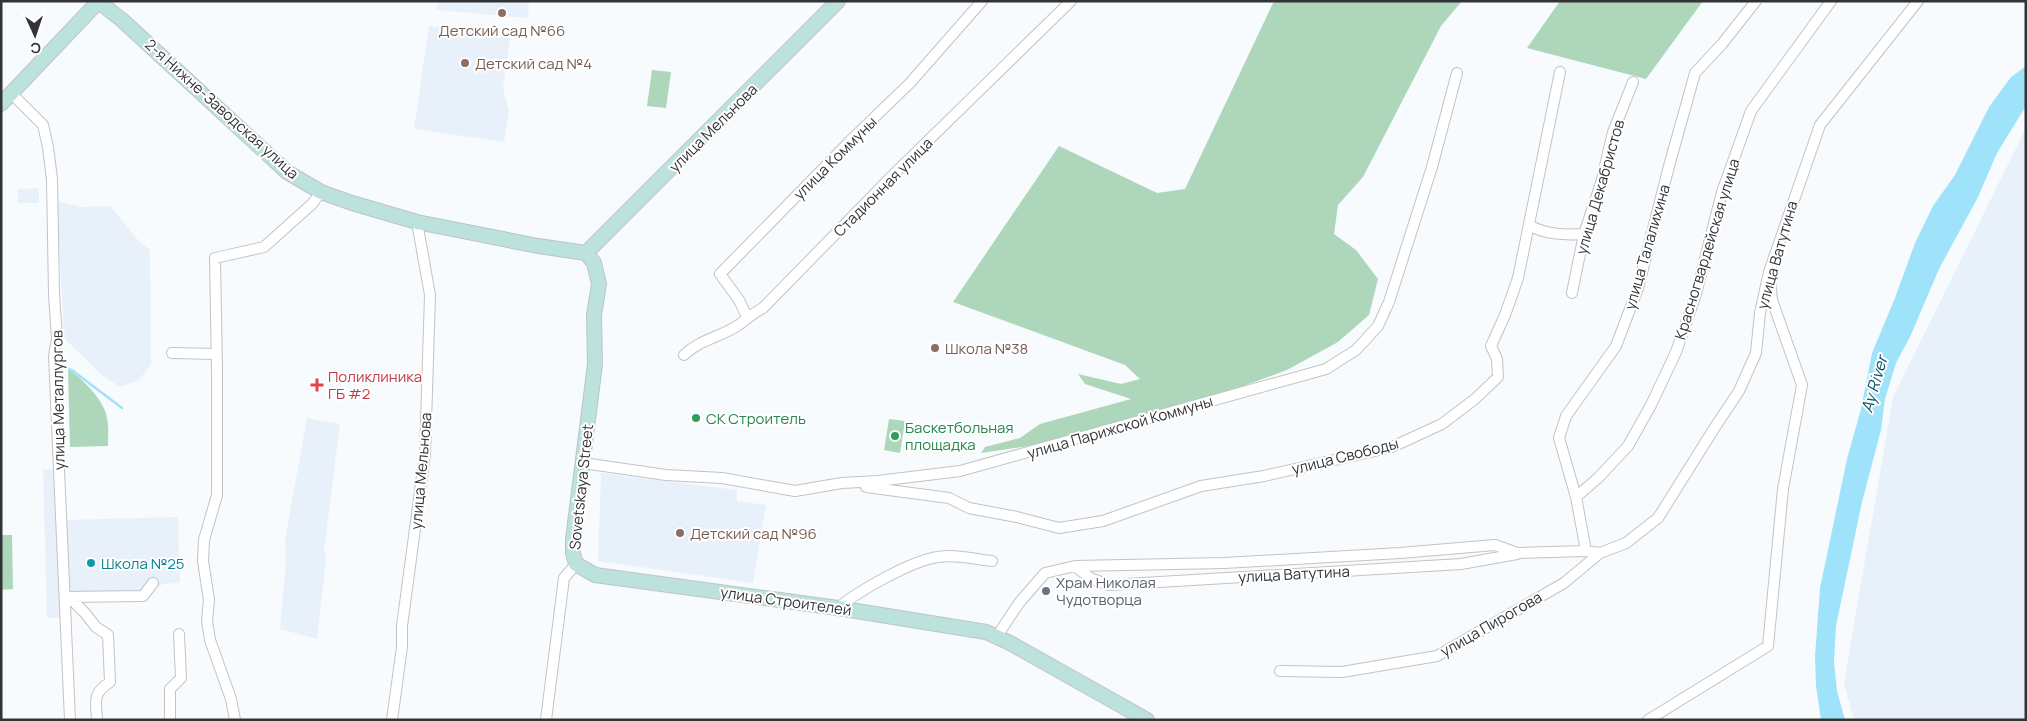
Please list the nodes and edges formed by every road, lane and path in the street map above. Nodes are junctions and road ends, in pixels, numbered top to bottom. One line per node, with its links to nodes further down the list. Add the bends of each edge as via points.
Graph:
1 (838, 1): 16 (main road, улица Мельнова)
2 (982, 1): 19 (street, улица Коммуны, via 910,83 720,274)
3 (1070, 1): 19 (street, Стадионная улица, via 763,308)
4 (1756, 1): 25 (street, улица Талалихина, via 1695,74 1638,288 1616,346 1566,416 1559,438)
5 (1832, 1): 25 (street, Красногвардейская улица, via 1751,111 1722,192 1676,352 1652,405 1628,446)
6 (1918, 1): 17 (street, улица Ватутина, via 1820,125)
7 (99, 2): 11 (main road); 12 (main road, 2-я Нижне-Заводская улица, via 287,172)
8 (1560, 72): 14 (street, улица Свободы)
9 (1457, 73): 24 (street, улица Парижской Коммуны, via 1432,167 1389,302 1378,326 1356,350 1326,369 960,472)
10 (1633, 82): 15 (street, улица Декабристов, via 1613,132)
11 (4, 101): 33 (street, улица Металлургов, via 44,125 52,179 57,339 54,356)
12 (321, 192): 13 (main road, 2-я Нижне-Заводская улица); 21 (street, via 264,247 214,258)
13 (417, 222): 16 (main road, 2-я Нижне-Заводская улица); 42 (street, улица Мельнова, via 430,295 425,454)
14 (1529, 225): 15 (street, via 1564,235); 24 (street, улица Свободы, via 1518,278 1491,346 1498,377 1442,424 1392,447 1264,476 1201,486 1104,521 1058,528 969,508 949,498)
15 (1584, 234): 18 (street, улица Декабристов)
16 (586, 253): 23 (main road, Sovetskaya Street, via 594,263 599,284 594,314 595,364)
17 (1769, 272): 27 (street, улица Ватутина, via 1756,353 1739,391 1658,518 1626,543); 45 (street, via 1772,300 1802,384 1783,489 1768,646)
18 (1572, 293)
19 (747, 317): 22 (street, Стадионная улица, via 737,326 692,346)
20 (172, 353): 21 (street)
21 (217, 354): 41 (street, via 217,496 204,540 203,561 209,600 207,621 210,640)
22 (684, 354)
23 (583, 463): 24 (street, улица Парижской Коммуны, via 666,475 722,478 795,491); 30 (main road, Sovetskaya Street, via 572,539)
24 (842, 483)
25 (1576, 497): 26 (street)
26 (1586, 551): 27 (street, улица Ватутина); 28 (street, улица Ватутина)
27 (1600, 553): 37 (street, улица Пирогова, via 1564,582 1437,656 1342,672)
28 (1517, 554): 31 (street, улица Ватутина, via 1495,545 1224,563); 31 (street, улица Ватутина, via 1444,565 1109,586 1090,578)
29 (992, 561): 34 (street, via 940,556 923,560 852,596)
30 (576, 564): 34 (main road, улица Строителей, via 595,575); 43 (street, Sovetskaya Street, via 564,578)
31 (1075, 566): 36 (street, улица Ватутина, via 1045,573)
32 (153, 583): 33 (street, via 143,596)
33 (67, 597): 38 (street, улица Металлургов); 39 (street, via 108,635 110,682 96,694)
34 (838, 608): 36 (main road, улица Строителей)
35 (179, 634): 40 (street, via 181,678 170,689)
36 (997, 636): 44 (main road, улица Строителей)
37 (1280, 670)
38 (70, 720)
39 (97, 720)
40 (170, 720)
41 (235, 720)
42 (392, 720)
43 (546, 720)
44 (1148, 720)
45 (1648, 720)

